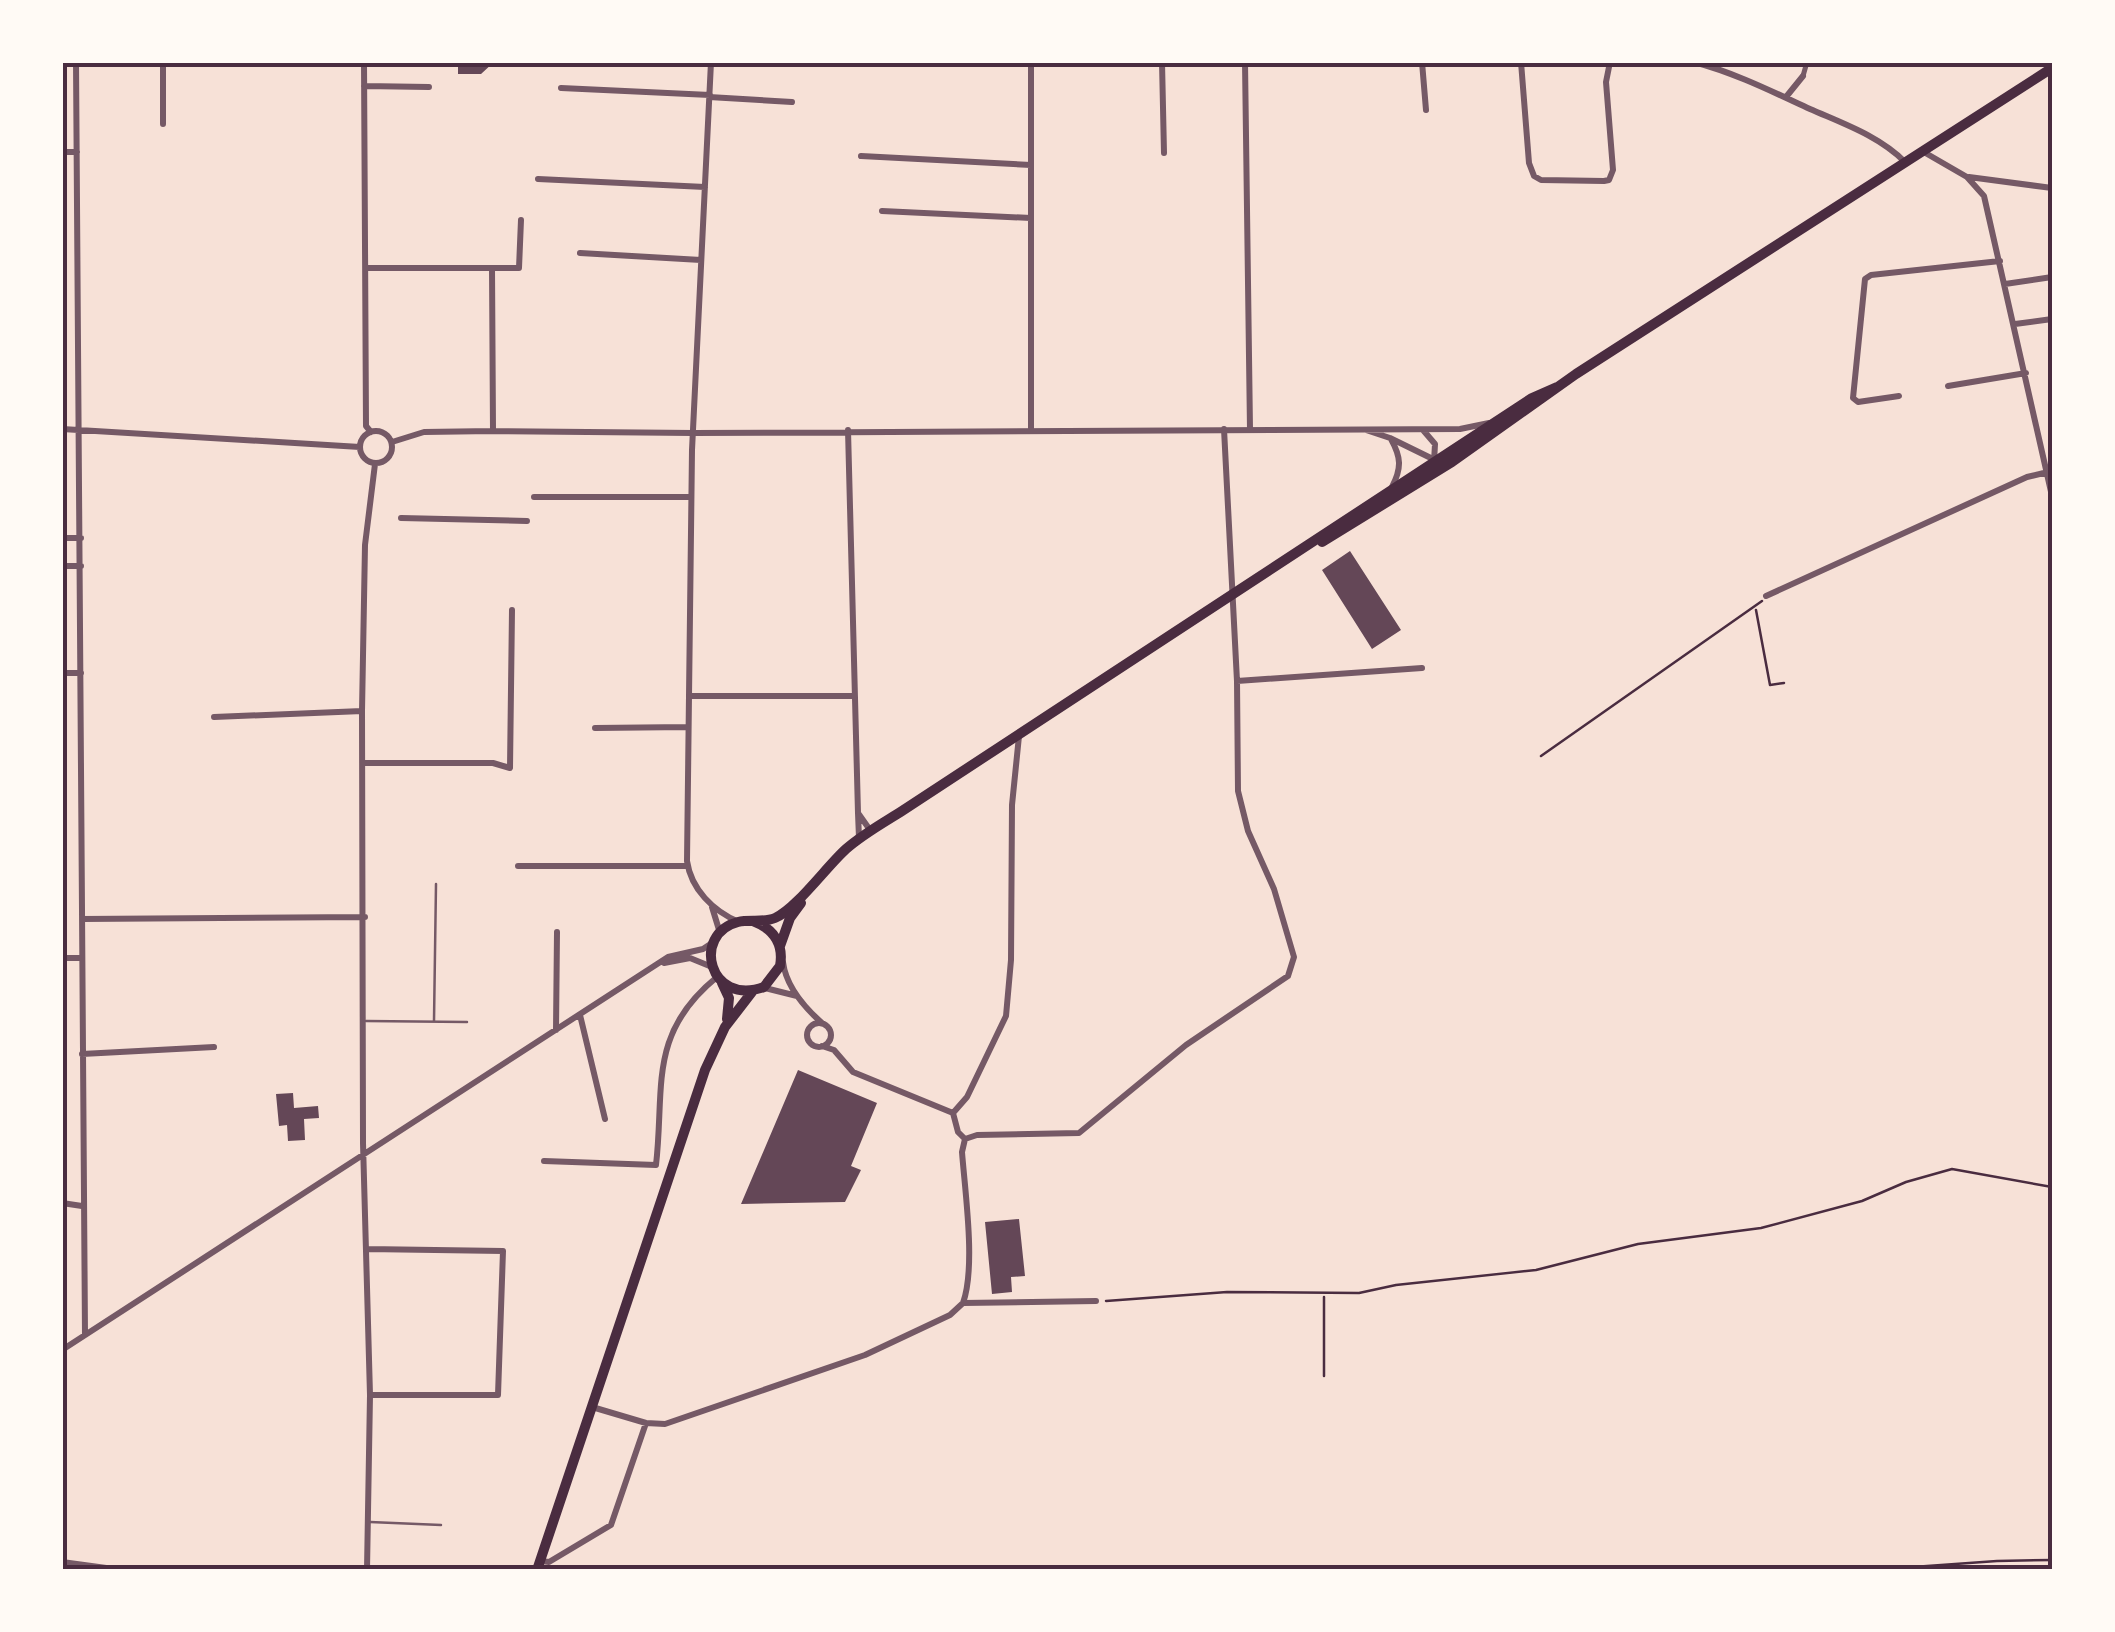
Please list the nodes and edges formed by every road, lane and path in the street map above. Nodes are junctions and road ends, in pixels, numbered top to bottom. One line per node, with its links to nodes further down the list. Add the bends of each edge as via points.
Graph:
1 (76, 62): 26 (street)
2 (162, 62): 23 (street)
3 (364, 62): 16 (street)
4 (711, 62): 19 (street)
5 (1031, 62): 30 (street)
6 (1162, 62): 27 (street)
7 (1245, 62): 53 (street)
8 (1422, 62): 22 (street)
9 (1521, 62): 10 (street, via 1532,173 1541,180 1588,181 1608,180 1613,170)
10 (1610, 62)
11 (1694, 62): 13 (street)
12 (1806, 62): 15 (street)
13 (1724, 66): 20 (street)
14 (2052, 68): 24 (main road)
15 (1803, 76): 20 (street)
16 (364, 86): 17 (street); 41 (street)
17 (429, 87)
18 (560, 88): 19 (street)
19 (710, 96): 21 (street); 33 (street)
20 (1786, 97): 29 (street, via 1868,135)
21 (792, 102)
22 (1426, 110)
23 (163, 124)
24 (1922, 151): 29 (main road); 31 (street)
25 (62, 152): 26 (street)
26 (77, 152): 56 (street)
27 (1164, 154)
28 (861, 156): 30 (street)
29 (1905, 162): 51 (main road)
30 (1030, 165): 36 (street)
31 (1967, 177): 34 (street); 40 (street, via 1984,196)
32 (538, 179): 33 (street)
33 (705, 187): 39 (street)
34 (2052, 188)
35 (882, 210): 36 (street)
36 (1031, 218): 58 (street)
37 (521, 220): 42 (street, via 519,268)
38 (580, 253): 39 (street)
39 (701, 260): 61 (street)
40 (2000, 260): 44 (street); 49 (street, via 1864,279 1853,398)
41 (366, 268): 42 (street); 60 (street)
42 (492, 268): 59 (street)
43 (2052, 277): 44 (street)
44 (2006, 284): 46 (street)
45 (2052, 318): 46 (street)
46 (2015, 324): 47 (street)
47 (2026, 373): 48 (street); 67 (street)
48 (1948, 386)
49 (1899, 396)
50 (1355, 428): 53 (street); 54 (street); 62 (street)
51 (1495, 428): 54 (street); 65 (main road); 74 (main road)
52 (1224, 429): 53 (street); 58 (street); 81 (street)
53 (1250, 429)
54 (1422, 429): 65 (street, via 1435,444)
55 (62, 430): 56 (street)
56 (81, 430): 64 (street); 76 (street)
57 (848, 430): 58 (street); 61 (street); 90 (street)
58 (1031, 430)
59 (492, 431): 61 (street); 63 (street, via 424,432)
60 (371, 432): 63 (street); 64 (street)
61 (693, 433): 71 (street)
62 (1390, 438): 65 (street); 68 (street, via 1400,463)
63 (392, 442): 66 (street, via 390,456)
64 (360, 447): 66 (street)
65 (1434, 461): 68 (main road); 74 (street)
66 (375, 464): 91 (street)
67 (2050, 472): 70 (street); 80 (street)
68 (1391, 489): 79 (main road)
69 (534, 496): 71 (street)
70 (2052, 496)
71 (692, 497): 89 (street)
72 (400, 518): 73 (street)
73 (527, 522)
74 (1354, 524): 79 (main road)
75 (62, 538): 76 (street)
76 (80, 538): 78 (street)
77 (62, 566): 78 (street)
78 (80, 566): 86 (street)
79 (1277, 568): 81 (main road)
80 (1766, 596): 82 (path)
81 (1232, 597): 87 (street); 95 (main road)
82 (1756, 608): 88 (path, via 1770,685); 96 (path)
83 (512, 610): 97 (street, via 510,768)
84 (1422, 668): 87 (street)
85 (62, 673): 86 (street)
86 (81, 673): 107 (street)
87 (1236, 681): 135 (street, via 1238,792 1294,957 1288,976 1186,1044 1079,1133)
88 (1784, 683)
89 (689, 696): 90 (street); 94 (street)
90 (855, 696): 98 (street)
91 (362, 711): 92 (street); 97 (street)
92 (214, 716)
93 (596, 728): 94 (street)
94 (688, 728): 103 (street)
95 (1019, 735): 99 (main road); 133 (street, via 1006,1016)
96 (1541, 756)
97 (363, 763): 106 (street)
98 (858, 813): 99 (street); 100 (street)
99 (870, 831): 100 (main road)
100 (859, 838): 101 (main road)
101 (836, 859): 109 (main road, via 785,912); 112 (main road, via 790,918)
102 (518, 866): 103 (street)
103 (687, 866): 105 (street)
104 (436, 884): 122 (lane)
105 (711, 906): 108 (street); 111 (street)
106 (364, 917): 107 (street); 121 (street)
107 (82, 920): 114 (street)
108 (738, 922): 109 (main road); 111 (main road)
109 (753, 922): 112 (main road, via 767,928)
110 (557, 932): 127 (street)
111 (717, 938): 115 (street); 116 (main road)
112 (781, 951): 117 (main road, via 777,974); 118 (street)
113 (62, 958): 114 (street)
114 (82, 958): 131 (street)
115 (658, 966): 116 (street, via 682,958); 120 (street)
116 (717, 976): 117 (main road, via 739,992); 125 (main road, via 730,1004); 137 (street, via 679,1016 665,1058 656,1165)
117 (758, 989): 118 (street); 125 (main road)
118 (797, 996): 119 (street)
119 (806, 1008): 124 (street); 126 (street)
120 (580, 1016): 127 (street); 134 (street)
121 (364, 1020): 122 (lane); 136 (street)
122 (434, 1022): 123 (lane)
123 (467, 1022)
124 (822, 1023): 126 (street); 128 (street)
125 (725, 1027): 149 (main road, via 693,1102)
126 (808, 1030): 129 (street, via 810,1042)
127 (556, 1032): 136 (street)
128 (831, 1032): 129 (street); 132 (street)
129 (822, 1046): 132 (street)
130 (214, 1047): 131 (street)
131 (82, 1054): 140 (street)
132 (840, 1057): 133 (street, via 853,1072)
133 (953, 1113): 135 (street)
134 (605, 1120)
135 (965, 1139): 144 (street)
136 (364, 1156): 141 (street); 145 (street)
137 (544, 1161)
138 (2052, 1187): 142 (path, via 1952,1169 1761,1228 1638,1244 1536,1270)
139 (62, 1204): 140 (street)
140 (82, 1206): 145 (street)
141 (367, 1249): 148 (street); 148 (street, via 503,1251 498,1395)
142 (1324, 1295): 143 (path, via 1227,1292); 147 (path)
143 (1096, 1302): 144 (street)
144 (963, 1304): 150 (street, via 865,1355 665,1424)
145 (85, 1335): 146 (street)
146 (62, 1350)
147 (1324, 1376)
148 (370, 1395): 151 (street)
149 (591, 1406): 150 (street); 155 (main road)
150 (646, 1423): 155 (street, via 611,1525)
151 (369, 1522): 152 (lane); 157 (street)
152 (441, 1524)
153 (2052, 1560): 158 (path)
154 (62, 1562): 156 (street)
155 (538, 1565)
156 (120, 1570)
157 (367, 1570)
158 (1871, 1570)

